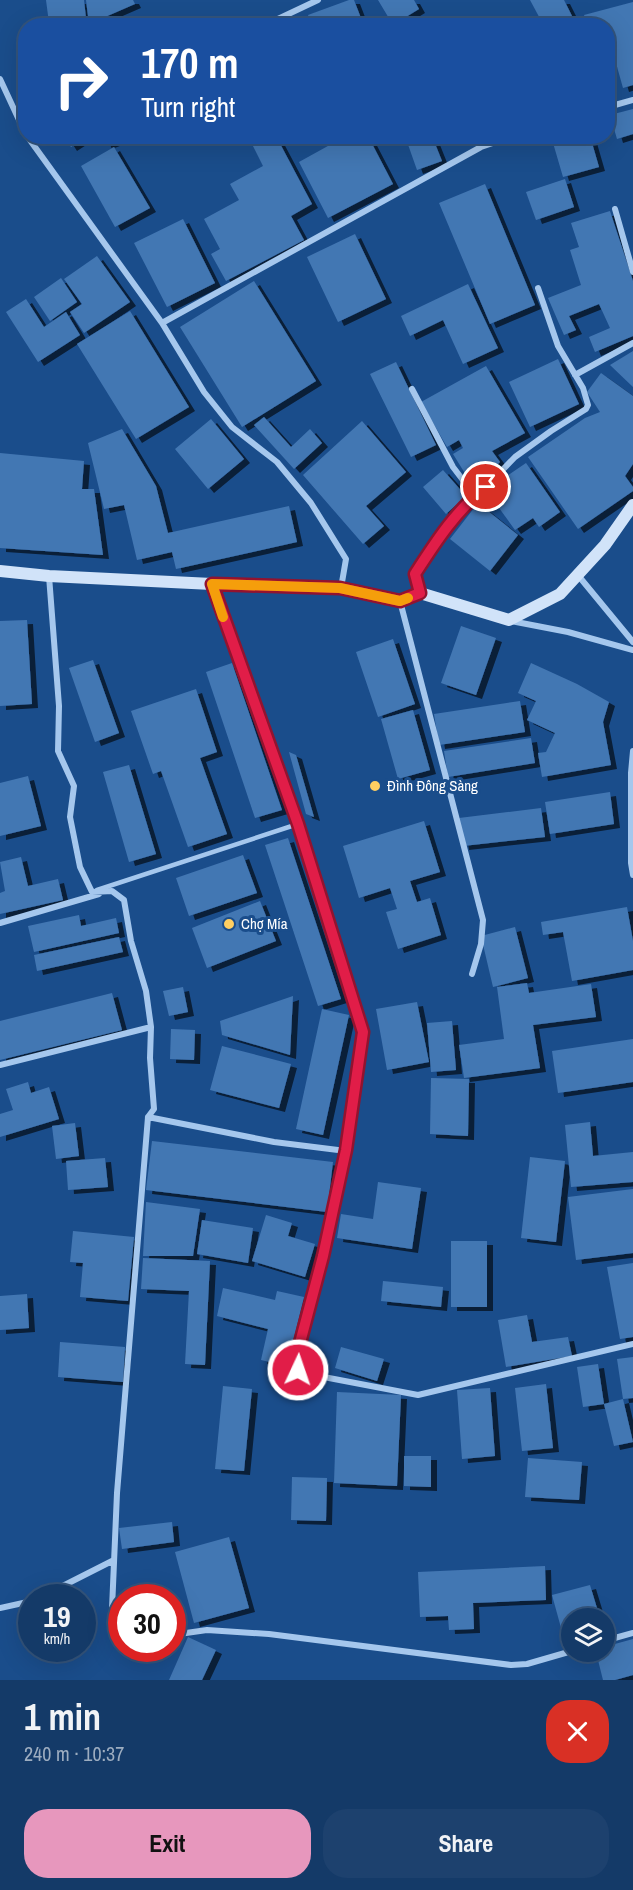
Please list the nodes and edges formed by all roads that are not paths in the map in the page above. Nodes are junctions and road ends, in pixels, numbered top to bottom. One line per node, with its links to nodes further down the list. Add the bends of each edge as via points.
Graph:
1 (318, 0): 2 (street)
2 (280, 18)
3 (0, 79): 6 (street)
4 (633, 100): 5 (street)
5 (615, 105)
6 (18, 117)
7 (33, 144): 12 (street)
8 (490, 144): 12 (street)
9 (615, 209): 10 (street)
10 (633, 272)
11 (538, 288): 14 (street, via 558,346)
12 (162, 323): 22 (street, via 204,392 232,427 277,462 311,502 346,559)
13 (633, 343): 14 (street)
14 (575, 375): 16 (street, via 588,405 585,409 515,457)
15 (412, 389): 16 (street, via 453,467)
16 (475, 496): 23 (street, via 415,574)
17 (633, 505): 19 (street, via 605,545)
18 (0, 571): 20 (street)
19 (578, 574): 25 (street, via 560,594); 26 (street)
20 (49, 576): 21 (street); 31 (street, via 59,706 58,751 74,786 70,817 80,867)
21 (212, 584): 22 (street); 29 (street)
22 (340, 588): 24 (street)
23 (420, 593): 24 (street); 25 (street)
24 (400, 601): 34 (street, via 483,921 482,944)
25 (509, 620): 27 (street)
26 (633, 642)
27 (633, 650)
28 (633, 751): 30 (street)
29 (298, 824): 31 (lane); 38 (street, via 363,1032)
30 (633, 875)
31 (92, 892): 32 (street)
32 (106, 892): 33 (street); 35 (street, via 112,891 124,900)
33 (0, 923)
34 (472, 974)
35 (152, 1026): 36 (street); 37 (street, via 154,1109)
36 (0, 1065)
37 (148, 1117): 38 (street, via 274,1142); 40 (street)
38 (346, 1150): 39 (street, via 296,1358 298,1370 417,1395)
39 (633, 1344)
40 (114, 1560): 41 (street); 42 (street)
41 (67, 1584)
42 (113, 1584)
43 (18, 1604): 44 (street)
44 (0, 1608)
45 (186, 1633): 48 (street, via 207,1630 269,1634 511,1665)
46 (633, 1633): 47 (street)
47 (615, 1638)
48 (561, 1654)

